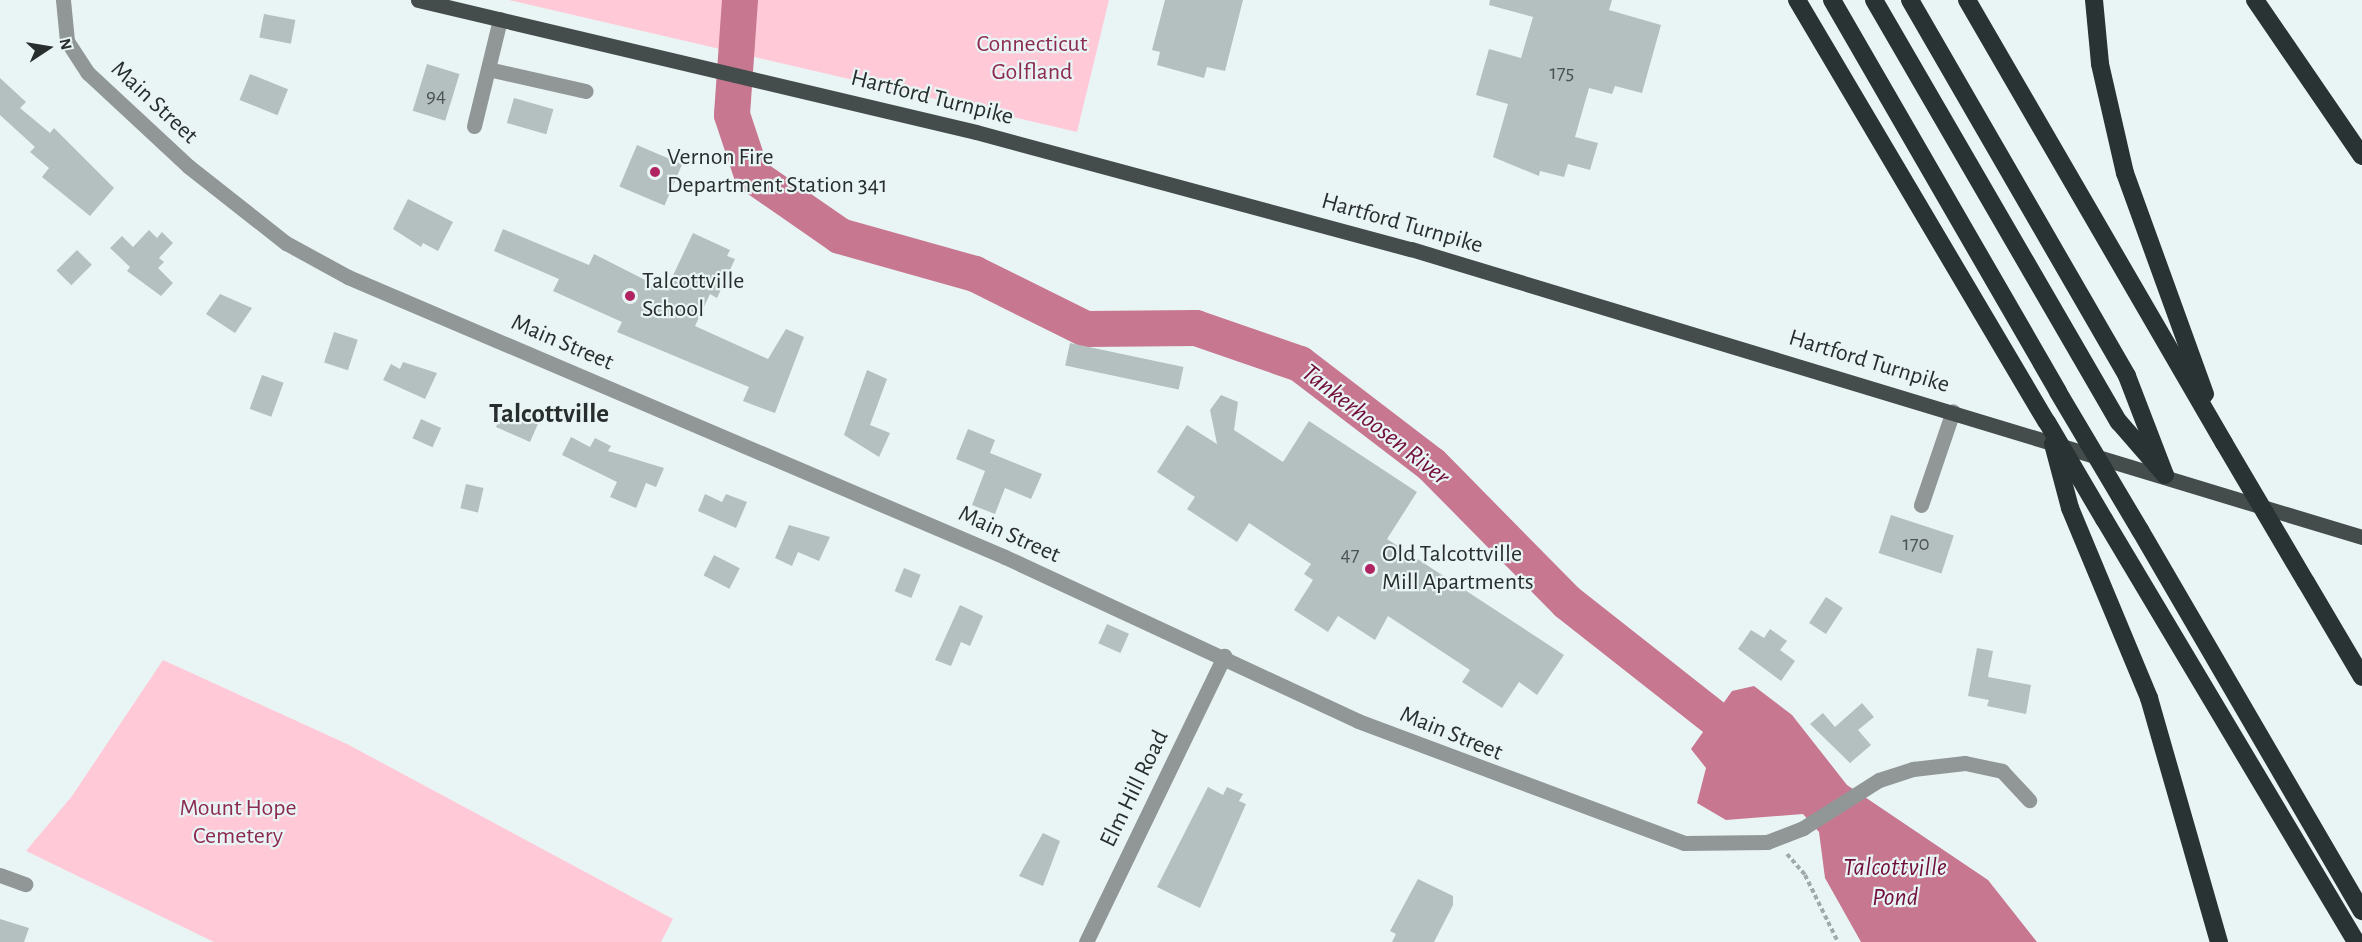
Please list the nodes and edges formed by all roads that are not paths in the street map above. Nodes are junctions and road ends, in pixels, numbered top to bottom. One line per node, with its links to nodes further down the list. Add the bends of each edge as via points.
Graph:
1 (63, 0): 21 (street, Main Street, via 68,41 88,73 188,166 286,243 348,278 1005,557)
2 (418, 0): 10 (main road, Hartford Turnpike)
3 (1797, 0): 16 (highway)
4 (1832, 0): 26 (highway, bridge)
5 (1874, 0): 18 (highway, via 2119,422)
6 (1910, 0): 18 (highway, via 2136,394)
7 (1967, 0): 17 (highway)
8 (2094, 0): 17 (highway, via 2104,83 2125,173)
9 (2254, 0): 14 (highway)
10 (500, 19): 11 (street); 15 (main road, Hartford Turnpike, via 1101,164 1400,246)
11 (488, 69): 12 (street); 13 (street)
12 (586, 91)
13 (474, 126)
14 (2362, 156)
15 (1953, 411): 18 (main road, Hartford Turnpike); 19 (street)
16 (2047, 422): 28 (highway, bridge, via 2070,508 2149,698); 29 (highway, bridge)
17 (2221, 438): 22 (highway, bridge)
18 (2165, 475): 20 (main road, Hartford Turnpike)
19 (1921, 505)
20 (2362, 537)
21 (1224, 656): 23 (street, Main Street, via 1358,721 1634,828 1684,843 1767,842 1803,828 1859,790 1913,769 1965,763 2002,771); 27 (street, Elm Hill Road)
22 (2362, 677)
23 (2029, 800)
24 (0, 876): 25 (street)
25 (25, 884)
26 (2362, 911)
27 (1086, 942)
28 (2219, 942)
29 (2356, 942)

